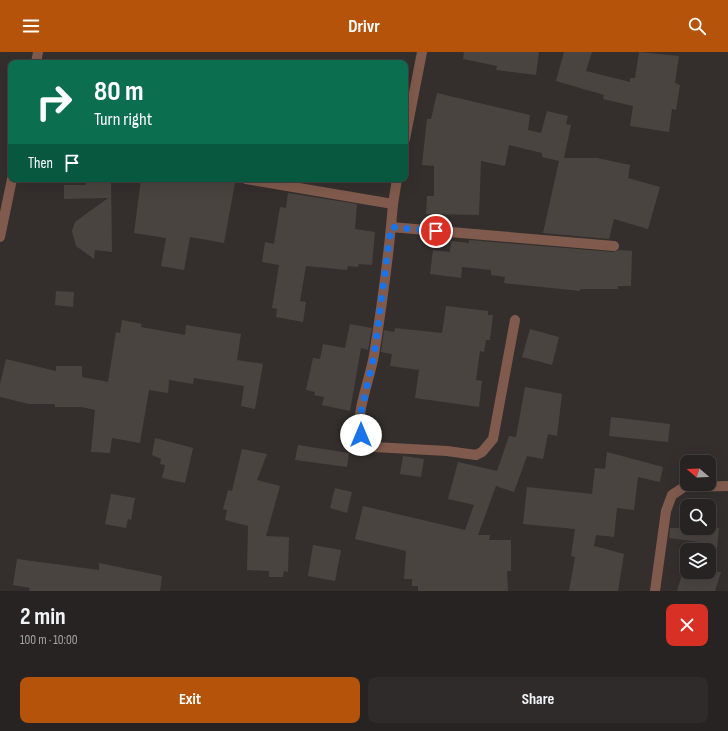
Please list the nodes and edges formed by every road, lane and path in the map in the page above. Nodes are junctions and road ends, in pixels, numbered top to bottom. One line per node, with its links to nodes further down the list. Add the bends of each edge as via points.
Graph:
1 (422, 52): 2 (street)
2 (408, 124)
3 (11, 182): 8 (street)
4 (264, 182): 6 (street)
5 (397, 182): 6 (street)
6 (393, 204): 7 (street)
7 (391, 227): 9 (street); 10 (street, via 374,356 360,416 359,430 362,440 368,445 476,455 482,452 493,439)
8 (0, 237)
9 (614, 246)
10 (515, 320)
11 (728, 486): 12 (street, via 684,487 672,495 666,511)
12 (655, 591)

